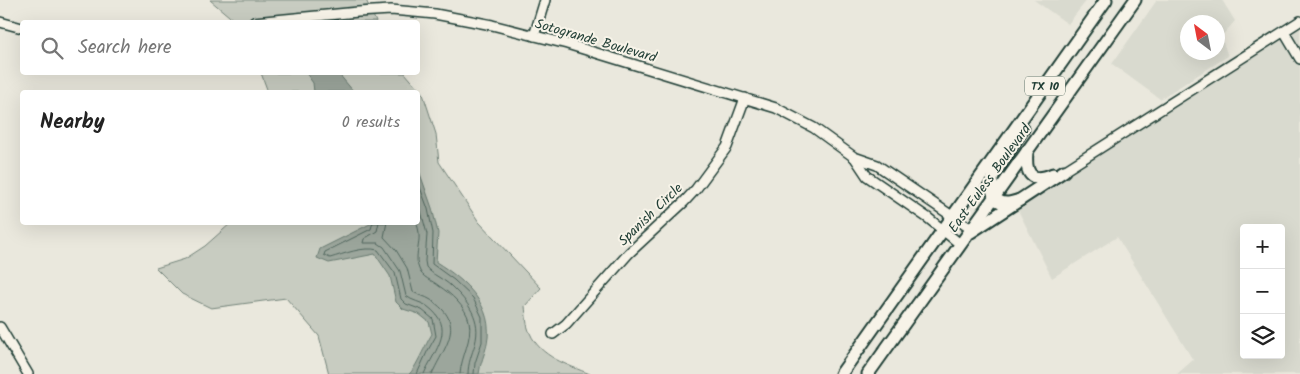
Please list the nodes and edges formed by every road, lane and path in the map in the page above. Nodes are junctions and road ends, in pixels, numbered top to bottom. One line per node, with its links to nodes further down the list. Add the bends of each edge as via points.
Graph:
1 (545, 0): 9 (street)
2 (1106, 0): 12 (main road, East Euless Boulevard / TX 10)
3 (1133, 1): 13 (main road, East Euless Boulevard / TX 10)
4 (278, 20): 9 (street, Sotogrande Boulevard, via 391,10 494,25)
5 (1300, 21): 8 (street)
6 (0, 22): 7 (street)
7 (20, 27)
8 (1284, 32): 10 (street); 15 (street)
9 (534, 36): 11 (street, Sotogrande Boulevard)
10 (1300, 59)
11 (745, 98): 14 (street, Sotogrande Boulevard, via 776,108 814,128); 22 (street, Spanish Circle, via 727,147 696,189 628,253 566,324)
12 (1035, 100): 16 (main road, via 1024,128 993,176); 18 (main road, East Euless Boulevard / TX 10)
13 (1027, 150): 15 (main road, via 1026,169 1031,176 1044,178); 16 (main road, East Euless Boulevard / TX 10)
14 (854, 157): 18 (street, Sotogrande Boulevard, via 877,165); 19 (street, Sotogrande Boulevard, via 868,176)
15 (1064, 171): 17 (main road)
16 (994, 196): 17 (main road, via 1006,204); 20 (main road, East Euless Boulevard / TX 10)
17 (1020, 200): 20 (main road)
18 (952, 216): 19 (main road, East Euless Boulevard / TX 10); 20 (street, Sotogrande Boulevard)
19 (943, 230): 20 (street, Sotogrande Boulevard); 24 (main road, East Euless Boulevard / TX 10)
20 (965, 236): 25 (main road, East Euless Boulevard / TX 10)
21 (0, 327): 23 (street)
22 (553, 334)
23 (28, 374)
24 (841, 374)
25 (868, 374)

